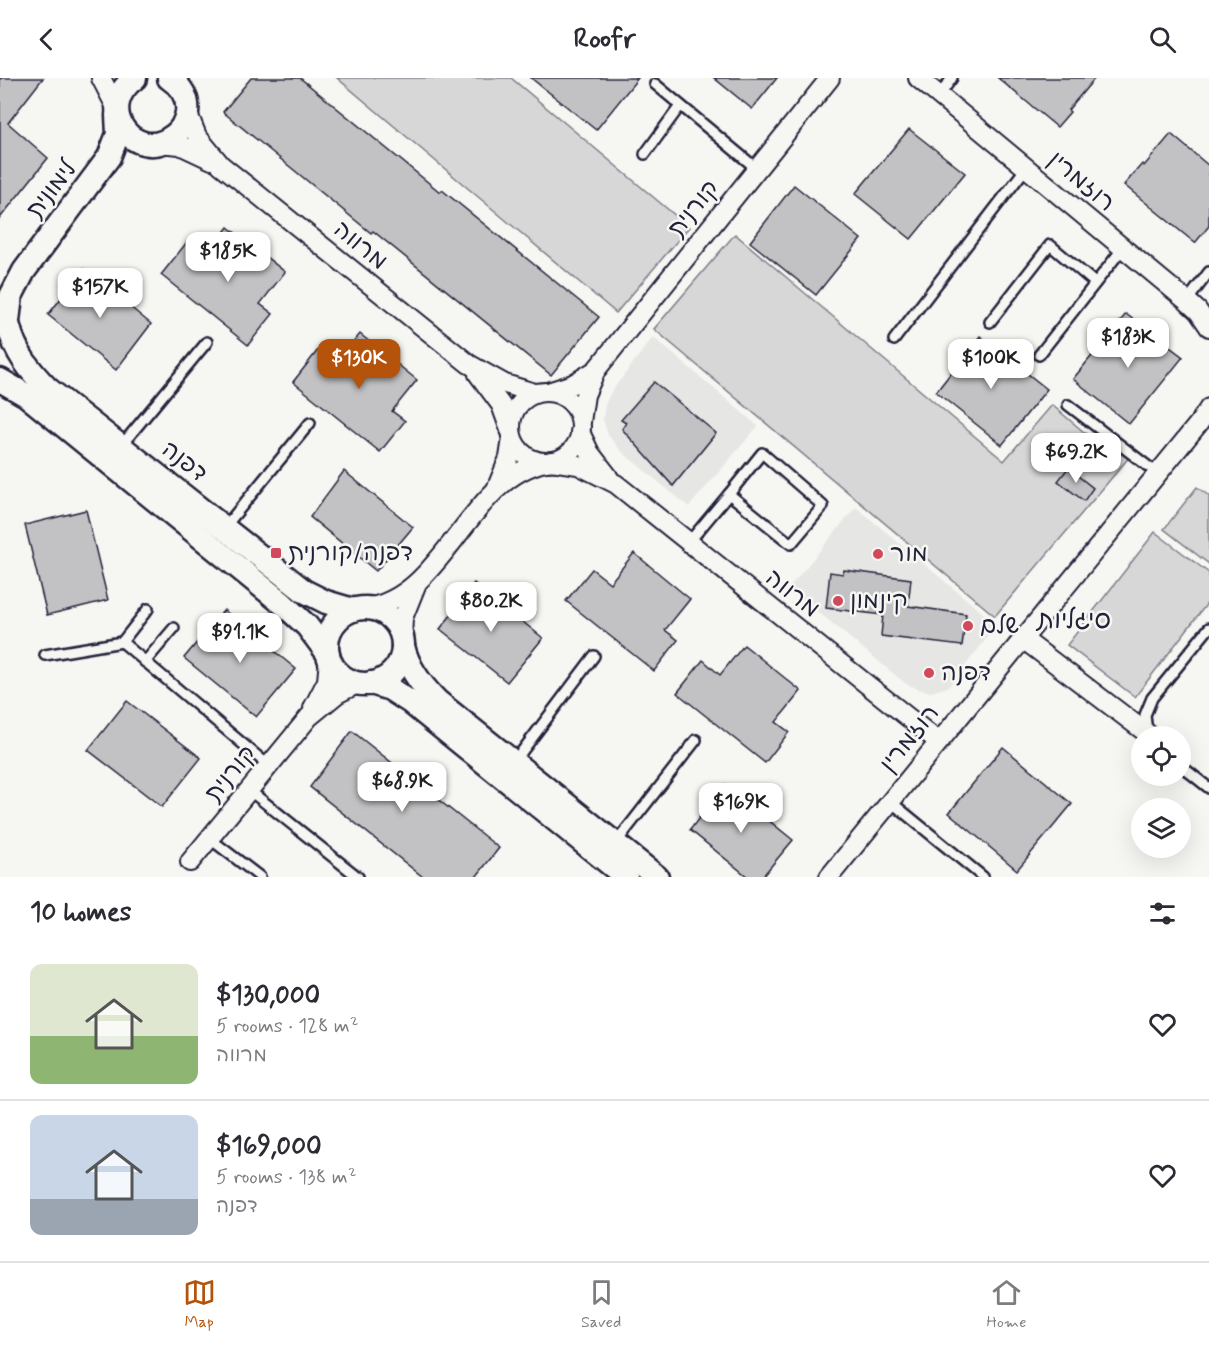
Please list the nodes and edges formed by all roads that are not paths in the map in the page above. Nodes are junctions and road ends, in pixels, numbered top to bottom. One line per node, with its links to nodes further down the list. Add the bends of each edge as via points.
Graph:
1 (101, 78): 12 (street)
2 (135, 78): 12 (street, לימונית, via 123,88)
3 (169, 78): 11 (street, via 180,88)
4 (191, 78): 11 (street)
5 (830, 78): 17 (street, קורנית)
6 (918, 78): 9 (street, רוזמרין)
7 (952, 78): 9 (lane)
8 (655, 84): 10 (lane)
9 (939, 96): 16 (street, רוזמרין)
10 (680, 106): 14 (lane); 17 (lane)
11 (187, 107): 13 (street, לימונית, via 177,134); 15 (street, מרווה, via 197,136)
12 (117, 112): 13 (street, via 129,135 141,142); 18 (street, לימונית, via 117,139)
13 (155, 143): 15 (street, מרווה, via 186,147); 18 (street, לימונית, via 128,153)
14 (645, 154)
15 (221, 165): 32 (street, מרווה)
16 (1026, 168): 19 (street, רוזמרין); 28 (lane)
17 (757, 170): 33 (street, קורנית)
18 (100, 172): 20 (street, לימונית)
19 (1123, 248): 22 (lane); 24 (street, רוזמרין)
20 (24, 271): 23 (street, לימונית); 25 (street, לימונית)
21 (1209, 272): 24 (lane)
22 (1095, 283): 26 (lane, via 1050,245); 31 (lane)
23 (0, 284)
24 (1188, 301): 27 (street, רוזמרין)
25 (6, 317): 30 (street, לימונית, via 7,339); 41 (street, דפנה, via 16,349 37,378)
26 (990, 322)
27 (1209, 327)
28 (894, 340)
29 (207, 342): 41 (lane)
30 (0, 351)
31 (1039, 355)
32 (469, 364): 35 (street, מרווה, via 505,384); 40 (street, מרווה, via 505,412)
33 (596, 370): 35 (street, קורנית, via 573,384); 39 (street, קורנית, via 585,395)
34 (0, 380): 59 (street, דפנה, via 26,395 287,607 311,630)
35 (541, 393): 39 (street, via 562,395 570,402 577,411); 40 (street, via 521,402 514,411)
36 (1068, 405): 43 (lane)
37 (1209, 408): 43 (street, רוזמרין)
38 (310, 423): 47 (lane)
39 (580, 428): 42 (street, via 577,443 570,451 562,458); 44 (street, מרווה, via 593,458)
40 (512, 435): 42 (street, via 525,455); 45 (street, via 509,458)
41 (121, 446): 47 (street, דפנה)
42 (548, 461): 44 (street, מרווה, via 579,465); 45 (street, via 526,467)
43 (1158, 474): 54 (street, רוזמרין)
44 (616, 484): 48 (street, מרווה)
45 (496, 489): 49 (street)
46 (729, 494): 46 (lane, via 791,544 823,506 762,453); 48 (lane)
47 (224, 528): 51 (street, דפנה, via 308,594)
48 (689, 542): 66 (street, מרווה)
49 (418, 581): 51 (street, via 387,602); 56 (street, via 403,618)
50 (148, 609): 55 (lane)
51 (359, 609): 56 (street, via 382,612 392,619); 59 (street, via 343,614 332,627 327,638)
52 (174, 628): 60 (lane)
53 (1209, 628): 64 (lane, via 1155,693 1149,703)
54 (1023, 639): 63 (street); 66 (street, רוזמרין)
55 (122, 642): 57 (lane); 60 (lane)
56 (402, 642): 61 (street, via 396,668 382,679); 67 (street, via 411,668 430,694)
57 (45, 655)
58 (594, 656): 67 (lane)
59 (328, 657): 61 (street, via 339,673); 62 (street, קורנית, via 327,681)
60 (146, 662): 68 (lane)
61 (365, 683): 62 (street, קורנית, via 337,694); 78 (street, via 390,689 410,702)
62 (309, 717): 68 (street, קורנית)
63 (1137, 726)
64 (1146, 726)
65 (696, 740): 74 (lane)
66 (939, 742): 72 (street, רוזמרין)
67 (513, 762): 74 (street)
68 (269, 766): 71 (street, קורנית)
69 (1191, 774): 70 (lane)
70 (1209, 788)
71 (249, 790): 73 (street, קורנית); 77 (lane)
72 (891, 802): 80 (street, רוזמרין); 81 (lane)
73 (209, 838): 75 (street, קורנית); 76 (lane)
74 (615, 843): 79 (street)
75 (190, 862)
76 (260, 877)
77 (358, 877)
78 (626, 877)
79 (657, 877)
80 (829, 877)
81 (983, 877)

